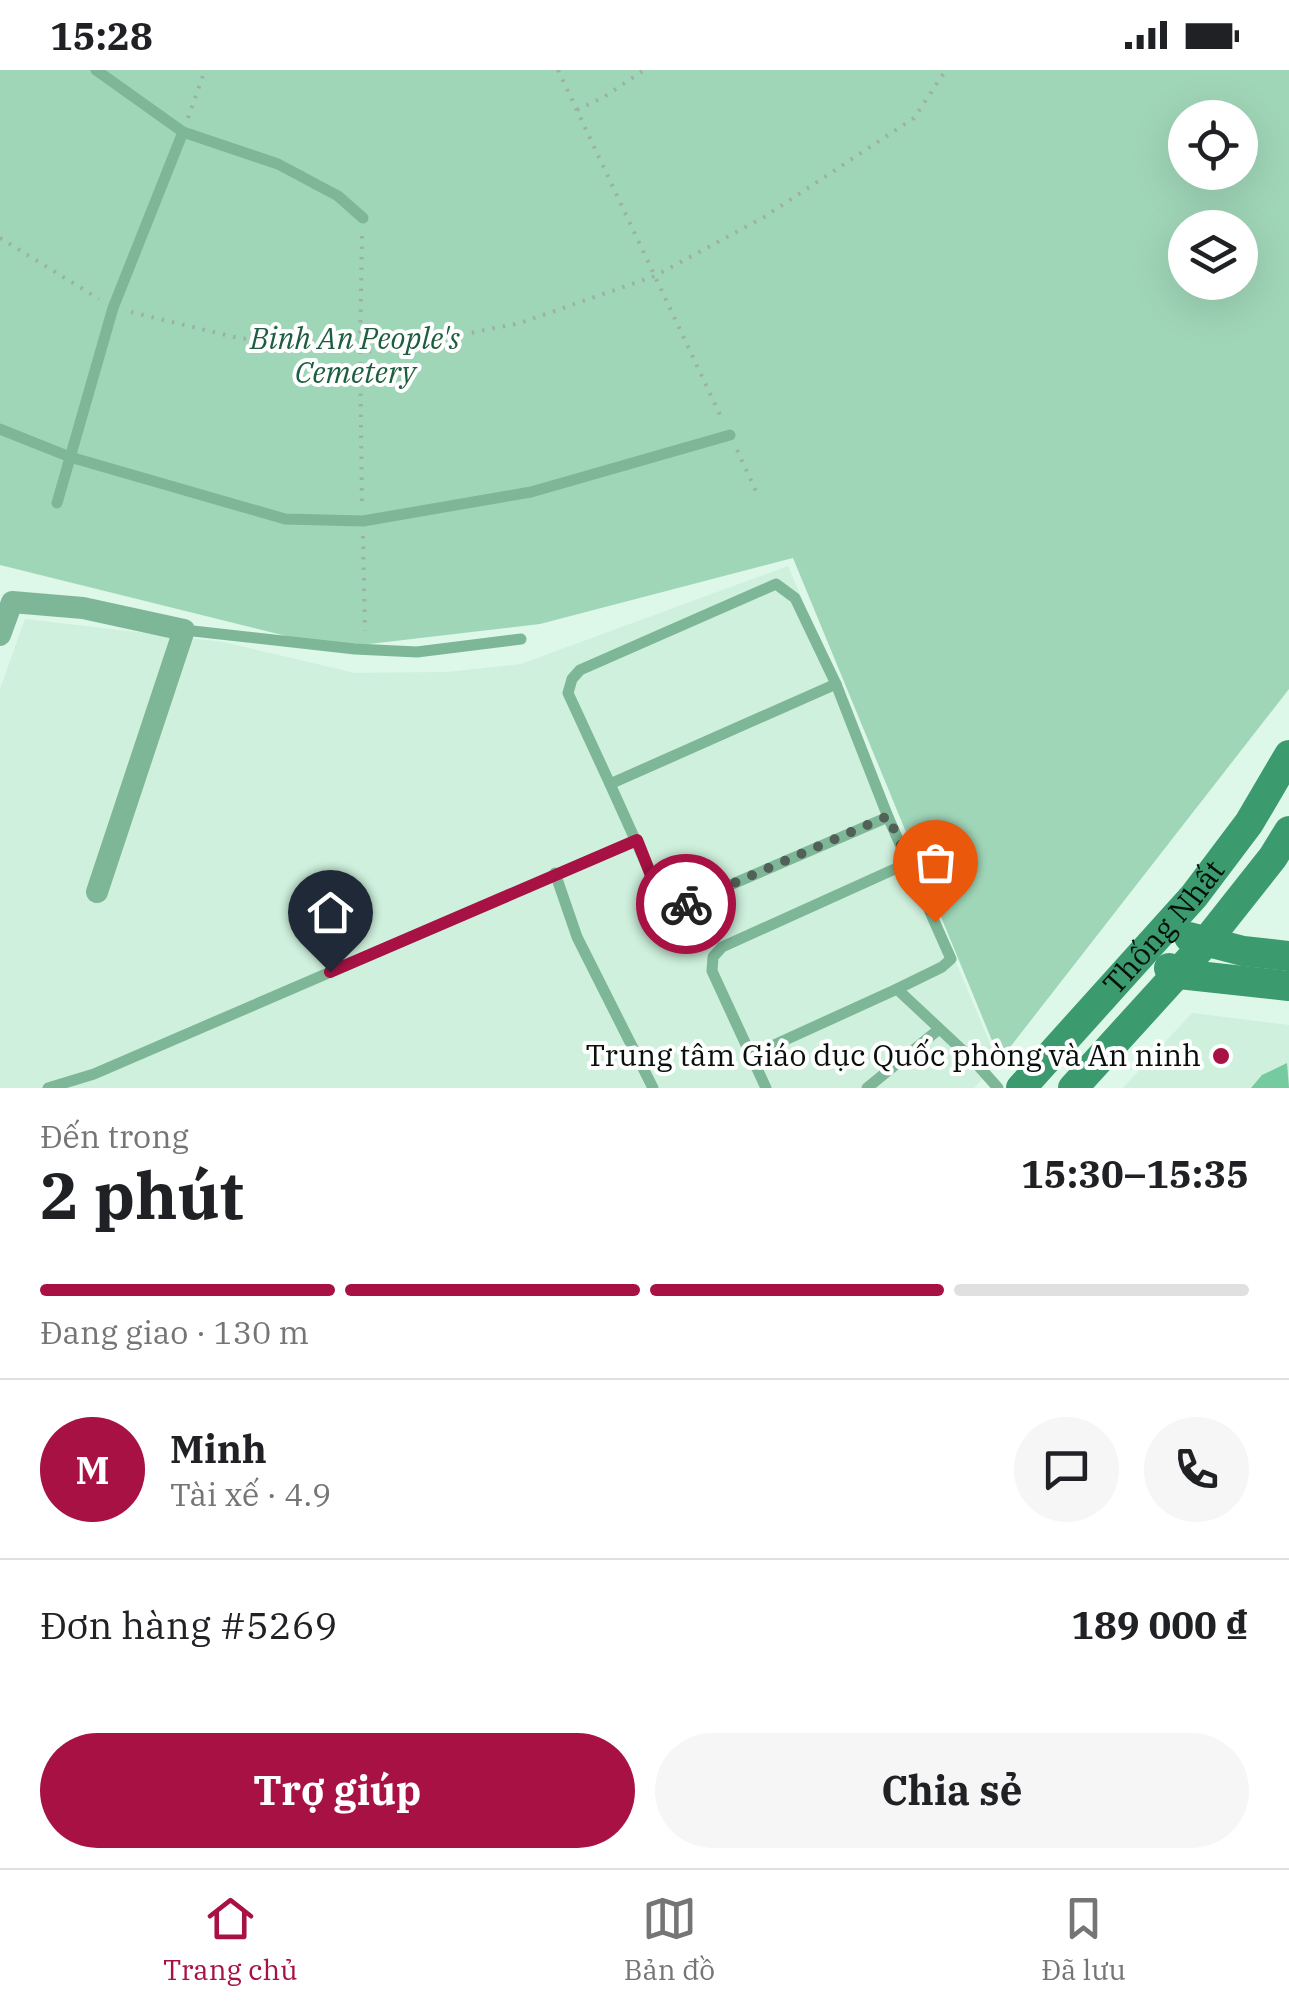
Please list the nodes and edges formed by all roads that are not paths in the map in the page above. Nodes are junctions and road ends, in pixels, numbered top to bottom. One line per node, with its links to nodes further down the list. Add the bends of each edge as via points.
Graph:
1 (96, 70): 2 (lane)
2 (183, 132): 3 (lane, via 278,164 338,196); 6 (lane, via 113,308)
3 (363, 218)
4 (0, 428): 6 (lane)
5 (730, 434): 6 (lane, via 531,492 363,521 285,520)
6 (70, 458): 7 (lane)
7 (57, 502)
8 (6, 601): 9 (street, via 83,608); 10 (street)
9 (184, 630): 11 (lane, via 417,652); 20 (street)
10 (0, 635)
11 (521, 640)
12 (836, 684): 14 (lane); 14 (lane, via 795,598 776,584 598,662 572,678 568,693); 15 (lane)
13 (1289, 755): 21 (main road, Thống Nhất, via 1248,823)
14 (610, 784): 17 (lane)
15 (888, 816): 17 (lane, via 686,904 660,898); 18 (lane)
16 (1289, 831): 22 (main road, Thống Nhất)
17 (637, 840): 19 (lane)
18 (908, 863): 27 (lane, via 951,959); 29 (lane, via 722,947 712,971)
19 (556, 873): 30 (lane, via 94,1074); 31 (lane, via 577,937)
20 (97, 892)
21 (1164, 926): 22 (main road); 23 (main road, Thống Nhất)
22 (1206, 943): 24 (main road); 25 (main road, Thống Nhất)
23 (1141, 952): 25 (main road); 35 (main road, Thống Nhất)
24 (1289, 956)
25 (1179, 974): 26 (main road); 36 (main road, Thống Nhất)
26 (1289, 986)
27 (897, 989): 28 (lane); 29 (lane)
28 (938, 1030): 33 (lane); 34 (lane)
29 (750, 1056): 32 (lane)
30 (48, 1088)
31 (653, 1088)
32 (766, 1088)
33 (867, 1088)
34 (998, 1088)
35 (1021, 1088)
36 (1074, 1088)

